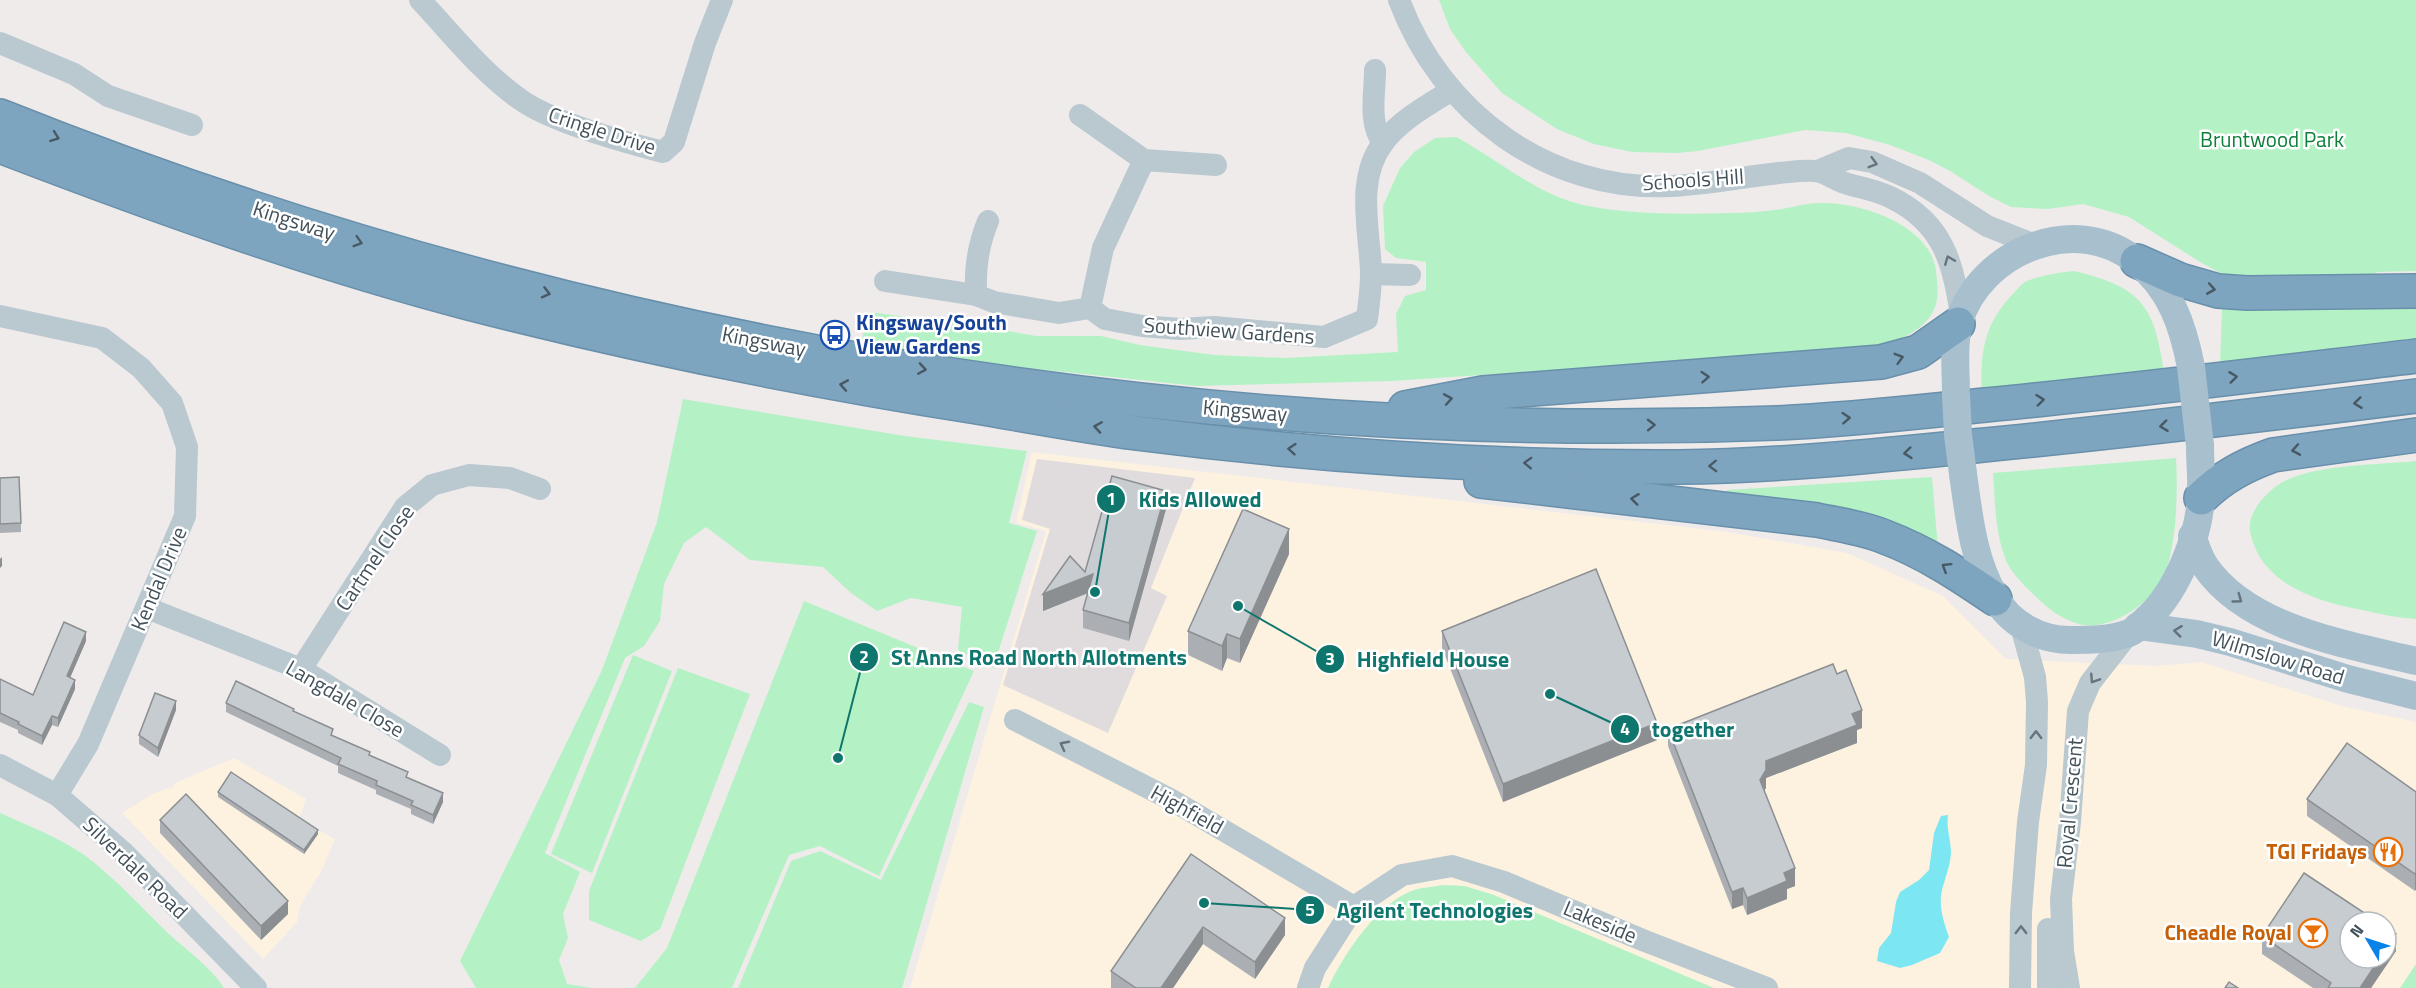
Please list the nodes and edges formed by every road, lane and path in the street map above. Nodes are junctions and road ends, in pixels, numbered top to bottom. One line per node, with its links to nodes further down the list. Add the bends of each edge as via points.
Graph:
1 (420, 0): 2 (street, Cringle Drive, via 491,75 522,101 552,116 663,152 674,142)
2 (722, 0)
3 (1399, 0): 6 (street, Schools Hill, via 1423,50)
4 (0, 43): 9 (street, via 74,74 108,96)
5 (1375, 70): 10 (street, via 1373,121)
6 (1452, 90): 10 (street, via 1399,126); 14 (street, Schools Hill, via 1484,123 1522,148 1565,169 1606,181 1670,186)
7 (1080, 115): 12 (street)
8 (0, 116): 28 (highway, Kingsway, one-way to 28, via 354,241 484,278 695,328 812,351 1137,400)
9 (192, 125)
10 (1383, 143): 18 (street, via 1366,192)
11 (0, 146): 30 (highway, Kingsway, one-way to 11, via 1130,432 945,402 802,378 571,328 307,255)
12 (1144, 159): 13 (street); 23 (street, via 1103,248)
13 (1216, 165)
14 (1818, 171): 16 (street, Schools Hill, one-way to 16, via 1849,158 1872,162 1920,183 1987,226); 25 (street, Schools Hill, one-way to 14, via 1950,260 1928,224 1892,198)
15 (988, 220): 22 (street, via 979,243)
16 (2035, 245): 17 (main road, via 2067,239 2096,242); 25 (main road, via 1996,267 1974,292)
17 (2137, 261): 21 (highway, one-way to 21, via 2218,291); 32 (main road, bridge, via 2155,279 2176,311 2185,339 2200,446)
18 (1371, 274): 19 (street); 23 (street, Southview Gardens, via 1367,319 1324,338 1214,327 1142,326 1105,319)
19 (1410, 275)
20 (885, 281): 22 (street)
21 (2416, 291)
22 (976, 295): 23 (street, via 994,302 1059,313)
23 (1090, 308)
24 (0, 316): 35 (street, Kendal Drive, via 102,338 141,369 172,403 187,447 185,516)
25 (1960, 320): 28 (highway, one-way to 25, via 1483,393 1881,362 1918,352); 34 (main road, bridge, via 1955,358 1958,435 1973,537)
26 (2416, 356): 28 (highway, Kingsway, one-way to 26, via 1592,426 1780,423 2060,398)
27 (2416, 396): 30 (highway, Kingsway, one-way to 30, via 2059,438 1761,464 1587,466)
28 (1350, 419)
29 (2416, 435): 32 (highway, one-way to 32, via 2273,454 2228,475)
30 (1342, 454): 34 (highway, one-way to 30, via 1941,563 1859,529 1817,520 1481,481)
31 (540, 489): 39 (street, Cartmel Close, via 510,478 469,475 432,485 405,507)
32 (2201, 498): 33 (main road)
33 (2192, 536): 37 (main road, via 2172,590); 38 (main road, Wilmslow Road, one-way to 38, via 2204,564 2217,581 2270,618 2308,633)
34 (1995, 598): 36 (main road)
35 (147, 608): 39 (street, Langdale Close); 44 (street, Kendal Drive, via 88,744)
36 (2021, 626): 37 (main road, Wilmslow Road, via 2045,638 2061,640 2090,640); 50 (street, Royal Crescent, one-way to 36, via 2021,913 2037,723 2035,677)
37 (2134, 630): 40 (main road, Wilmslow Road, one-way to 37, via 2197,634); 45 (street, Royal Crescent, one-way to 45, via 2090,683 2078,711)
38 (2416, 661)
39 (301, 669): 42 (street, Langdale Close)
40 (2416, 696)
41 (1021, 723): 46 (street, Highfield, one-way to 41, via 1170,798)
42 (440, 755)
43 (0, 765): 44 (street, Silverdale Road)
44 (57, 795): 47 (street, Silverdale Road, via 123,852)
45 (2063, 870): 51 (street, via 2048,885); 52 (street, Royal Crescent, via 2063,951)
46 (1354, 907): 48 (street, Lakeside, via 1315,968); 49 (street, Lakeside, via 1402,875 1452,866 1504,882)
47 (256, 988)
48 (1308, 988)
49 (1767, 988)
50 (2020, 988)
51 (2048, 988)
52 (2069, 988)

